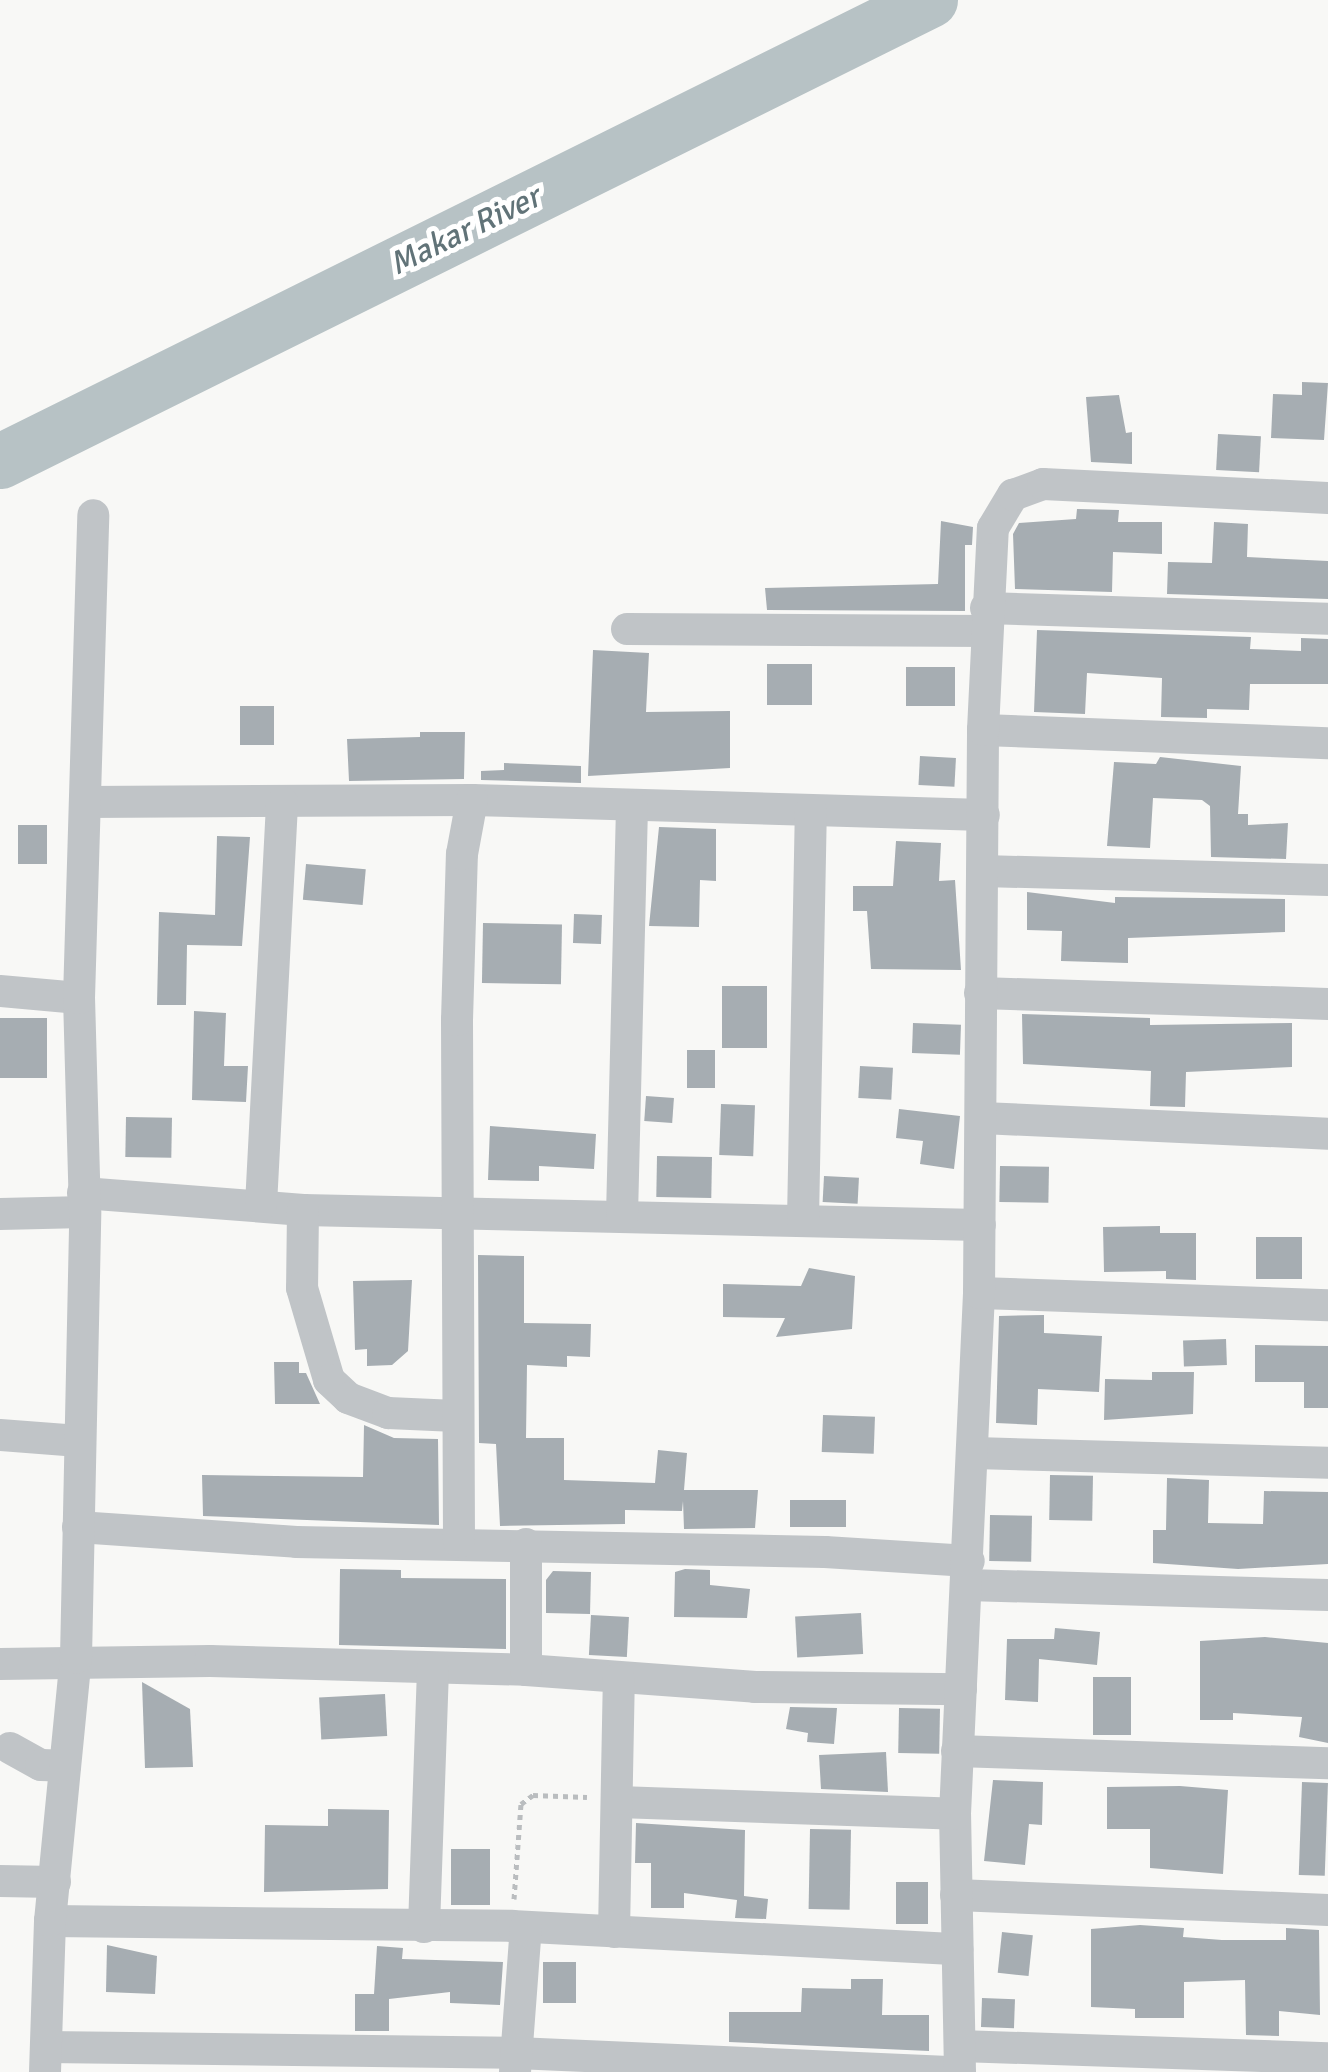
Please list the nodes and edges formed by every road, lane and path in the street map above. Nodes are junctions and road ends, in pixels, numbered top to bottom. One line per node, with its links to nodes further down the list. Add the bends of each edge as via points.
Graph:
1 (1328, 498): 3 (street, via 1028,487 999,509)
2 (93, 515): 9 (street)
3 (986, 619): 4 (street); 5 (street); 6 (street)
4 (1328, 619)
5 (627, 629)
6 (983, 730): 7 (street); 13 (street)
7 (1328, 742)
8 (472, 800): 10 (street); 11 (street); 24 (street, via 459,899)
9 (86, 802): 10 (street); 18 (street)
10 (282, 803): 23 (street)
11 (632, 807): 12 (street); 27 (street)
12 (811, 812): 13 (street); 28 (street)
13 (984, 816): 14 (street)
14 (983, 871): 15 (street); 17 (street)
15 (1328, 880)
16 (0, 991): 18 (street)
17 (980, 994): 19 (street); 20 (street)
18 (79, 998): 22 (street)
19 (1328, 1004)
20 (982, 1118): 21 (street); 29 (street)
21 (1328, 1134)
22 (84, 1202): 23 (street); 26 (street); 34 (street)
23 (262, 1205): 25 (street)
24 (457, 1209): 25 (street); 27 (street); 32 (street)
25 (303, 1210): 32 (street, via 302,1288 329,1380 348,1398 388,1413)
26 (0, 1214)
27 (622, 1216): 28 (street)
28 (803, 1220): 29 (street)
29 (980, 1225): 30 (street)
30 (980, 1293): 31 (street); 35 (street)
31 (1328, 1305)
32 (456, 1416): 38 (street)
33 (0, 1435): 34 (street)
34 (78, 1440): 37 (street)
35 (974, 1453): 36 (street); 40 (street)
36 (1328, 1463)
37 (78, 1526): 38 (street, via 296,1542); 42 (street)
38 (459, 1542): 39 (street)
39 (526, 1544): 40 (street); 45 (street)
40 (968, 1573): 41 (street); 47 (street)
41 (1328, 1595)
42 (76, 1658): 43 (street); 44 (street); 51 (street)
43 (0, 1664)
44 (433, 1668): 45 (street); 59 (street)
45 (526, 1670): 46 (street)
46 (619, 1679): 47 (street); 52 (street)
47 (962, 1689): 49 (street)
48 (10, 1748): 51 (street, via 41,1765)
49 (957, 1751): 50 (street); 53 (street)
50 (1328, 1763)
51 (65, 1766): 55 (street)
52 (618, 1802): 53 (street); 60 (path, via 563,1792 532,1794 521,1804); 61 (street)
53 (955, 1814): 56 (street)
54 (0, 1881): 55 (street)
55 (55, 1882): 58 (street)
56 (956, 1896): 57 (street); 62 (street)
57 (1328, 1910)
58 (50, 1921): 59 (street); 64 (street)
59 (424, 1927): 60 (street)
60 (519, 1927): 61 (street); 65 (street)
61 (614, 1932): 62 (street)
62 (957, 1949): 66 (street)
63 (1328, 2058): 66 (street)
64 (46, 2059): 65 (street)
65 (515, 2063): 66 (street)
66 (960, 2063)

